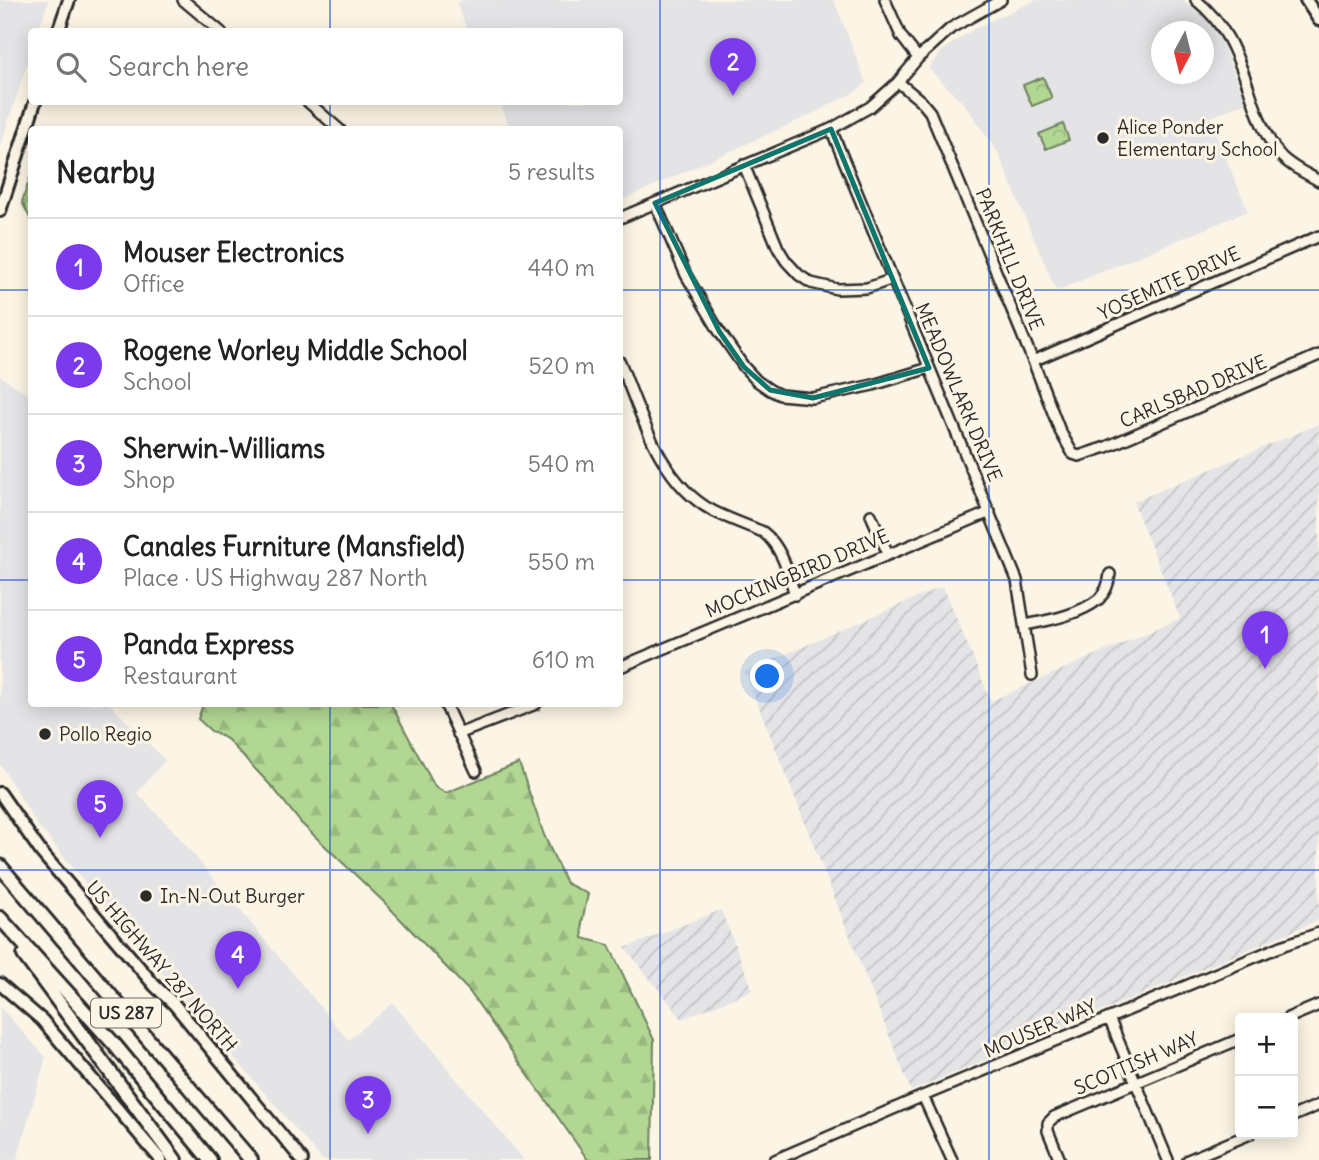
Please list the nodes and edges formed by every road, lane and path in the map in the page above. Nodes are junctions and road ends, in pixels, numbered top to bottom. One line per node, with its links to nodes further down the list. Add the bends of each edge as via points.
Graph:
1 (69, 0): 9 (main road)
2 (183, 0): 10 (street)
3 (886, 0): 11 (street, via 901,36)
4 (1002, 0): 7 (street)
5 (1196, 0): 18 (street, via 1229,38 1269,139 1290,164)
6 (1306, 0): 8 (main road)
7 (991, 2): 11 (street)
8 (1319, 20)
9 (59, 28)
10 (216, 28)
11 (918, 58): 12 (street)
12 (898, 82): 16 (street, via 870,107); 25 (street, PARKHILL DRIVE, via 930,112)
13 (34, 105): 20 (main road)
14 (311, 105): 15 (street)
15 (335, 126)
16 (831, 129): 17 (street); 23 (street, MEADOWLARK DRIVE)
17 (744, 165): 19 (street); 23 (street, via 778,248 799,275 824,287 845,289 867,288)
18 (1319, 181)
19 (655, 203): 21 (street); 26 (street, via 686,275 719,331 744,367 770,390 813,398)
20 (0, 211)
21 (623, 217)
22 (1319, 236): 25 (street, YOSEMITE DRIVE)
23 (893, 279): 26 (street, MEADOWLARK DRIVE)
24 (1319, 355): 28 (street, CARLSBAD DRIVE)
25 (1033, 361): 28 (street, PARKHILL DRIVE, via 1060,431 1073,454)
26 (929, 368): 29 (street, MEADOWLARK DRIVE)
27 (624, 387): 33 (street, via 672,475 712,510 768,536 782,556)
28 (1079, 456)
29 (990, 512): 31 (street, MOCKINGBIRD DRIVE); 34 (street, MEADOWLARK DRIVE, via 1017,580)
30 (871, 514): 31 (street)
31 (888, 554): 33 (street, MOCKINGBIRD DRIVE)
32 (1111, 574): 34 (street, via 1105,592 1090,604)
33 (795, 595): 35 (street, MOCKINGBIRD DRIVE)
34 (1025, 625): 36 (street, MEADOWLARK DRIVE)
35 (623, 666)
36 (1032, 675)
37 (446, 707): 39 (street)
38 (528, 707): 39 (street)
39 (458, 734): 40 (street)
40 (476, 771)
41 (0, 793): 59 (main road, US HIGHWAY 287 NORTH, via 41,852)
42 (0, 866): 58 (highway, US 287)
43 (3, 921): 56 (highway); 57 (highway, US 287)
44 (1319, 933): 48 (street, MOUSER WAY)
45 (0, 984): 55 (main road, via 42,1020)
46 (1319, 1005): 47 (street)
47 (1298, 1014)
48 (1109, 1018): 50 (street); 51 (street, MOUSER WAY)
49 (1235, 1040): 50 (street, SCOTTISH WAY)
50 (1136, 1083): 62 (street, SCOTTISH WAY, via 1048,1123); 63 (street)
51 (923, 1096): 60 (street, MOUSER WAY); 61 (street)
52 (1319, 1105): 53 (street)
53 (1298, 1114)
54 (1238, 1139): 64 (street)
55 (161, 1160)
56 (175, 1160)
57 (210, 1160)
58 (251, 1160)
59 (302, 1160)
60 (775, 1160)
61 (952, 1160)
62 (1060, 1160)
63 (1168, 1160)
64 (1188, 1160)

